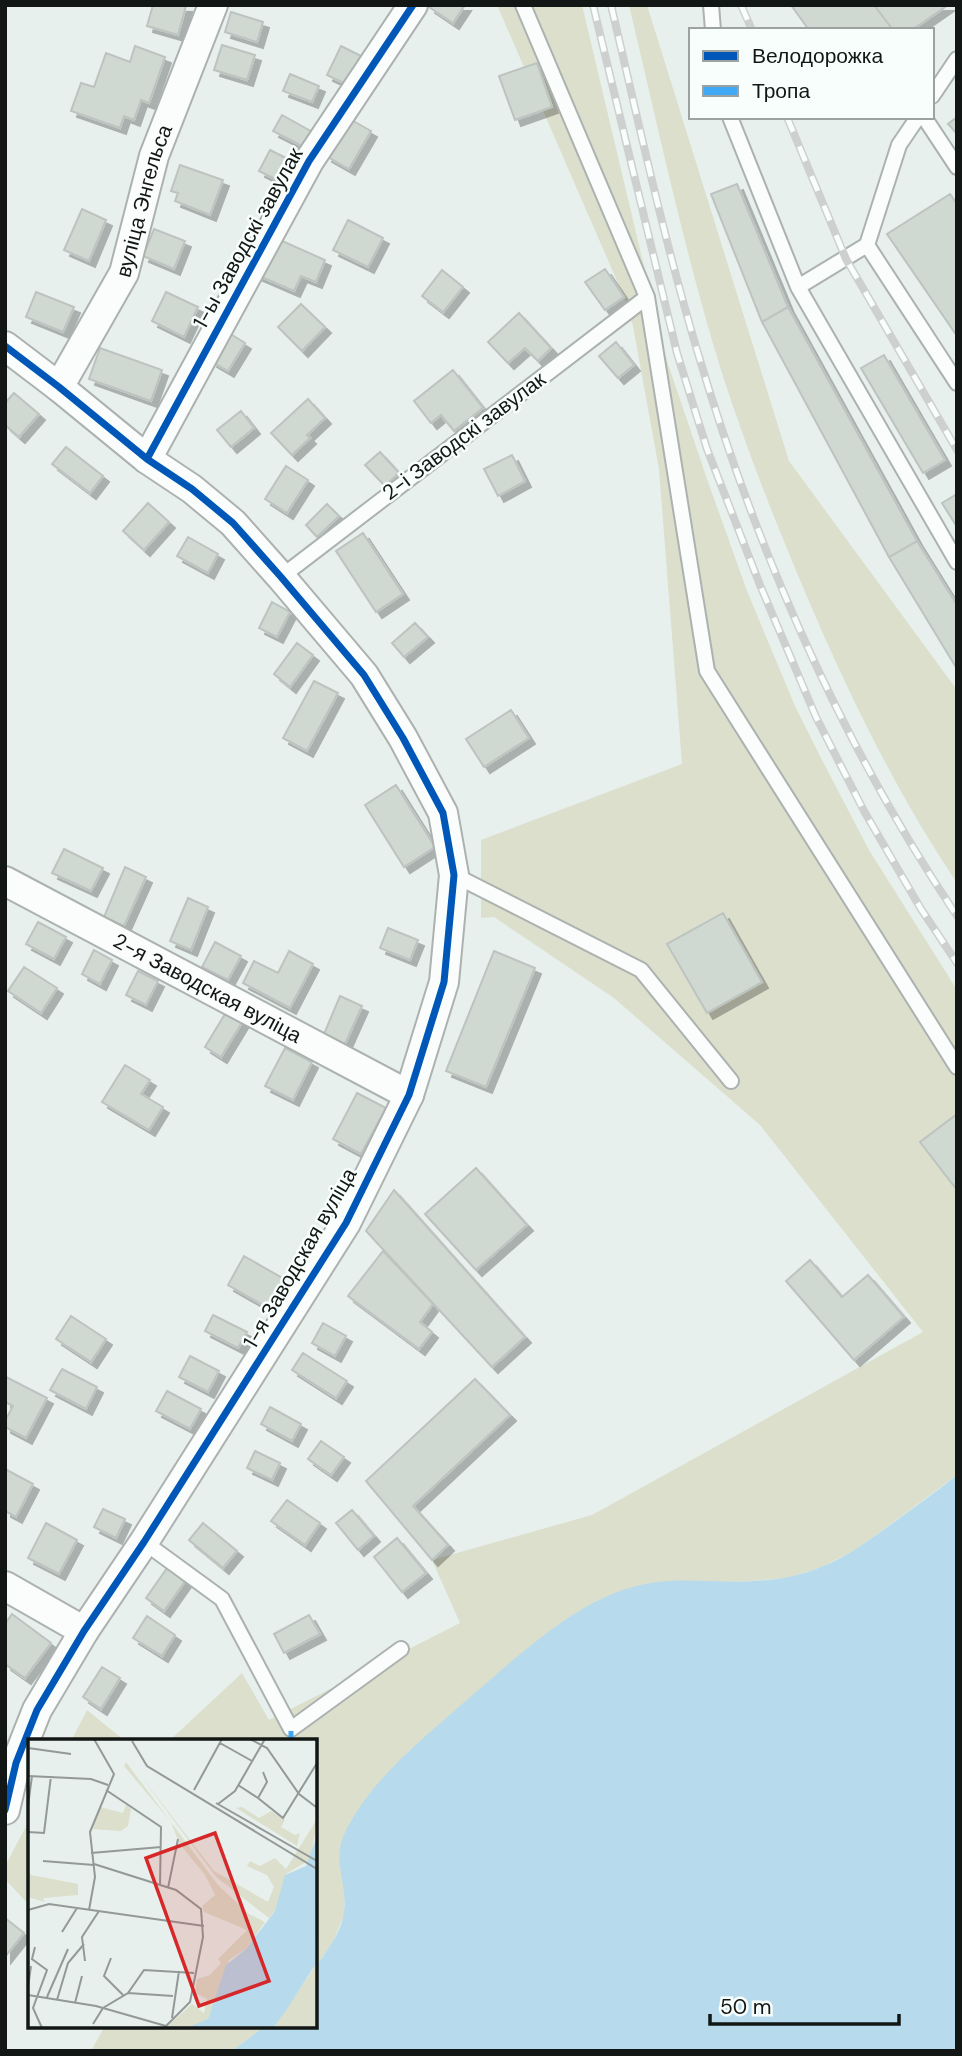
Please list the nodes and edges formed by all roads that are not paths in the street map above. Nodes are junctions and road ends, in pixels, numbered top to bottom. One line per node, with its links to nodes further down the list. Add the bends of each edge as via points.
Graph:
1 (213, 5): 17 (street, вуліца Энгельса, via 154,156 124,273)
2 (413, 5): 18 (street, 1-ы Заводскі завулак, via 309,161)
3 (523, 5): 14 (lane)
4 (711, 5): 5 (lane)
5 (713, 28)
6 (957, 59): 7 (lane)
7 (934, 93)
8 (731, 119): 13 (lane)
9 (917, 119): 12 (lane, via 899,145)
10 (925, 119): 11 (lane)
11 (957, 167)
12 (867, 245): 13 (lane); 16 (lane)
13 (798, 287): 19 (lane)
14 (647, 297): 20 (lane, 2-і Заводскі завулак); 23 (lane, via 707,671)
15 (5, 346): 17 (street, 1-я Заводская вуліца)
16 (957, 383)
17 (59, 387): 18 (street, 1-я Заводская вуліца)
18 (147, 459): 20 (street, 1-я Заводская вуліца, via 233,523)
19 (957, 562)
20 (281, 577): 21 (street, 1-я Заводская вуліца, via 364,675 403,738 443,813)
21 (454, 875): 24 (lane, via 641,970); 25 (street, 1-я Заводская вуліца, via 444,982)
22 (5, 881): 25 (street, 2-я Заводская вуліца)
23 (957, 1067)
24 (731, 1081)
25 (409, 1095): 26 (street, 1-я Заводская вуліца, via 346,1223)
26 (144, 1542): 28 (street, 1-я Заводская вуліца); 29 (lane, via 222,1599 291,1728)
27 (5, 1586): 28 (street)
28 (83, 1631): 30 (street, 1-я Заводская вуліца, via 37,1710 16,1763)
29 (401, 1648)
30 (5, 1810)

